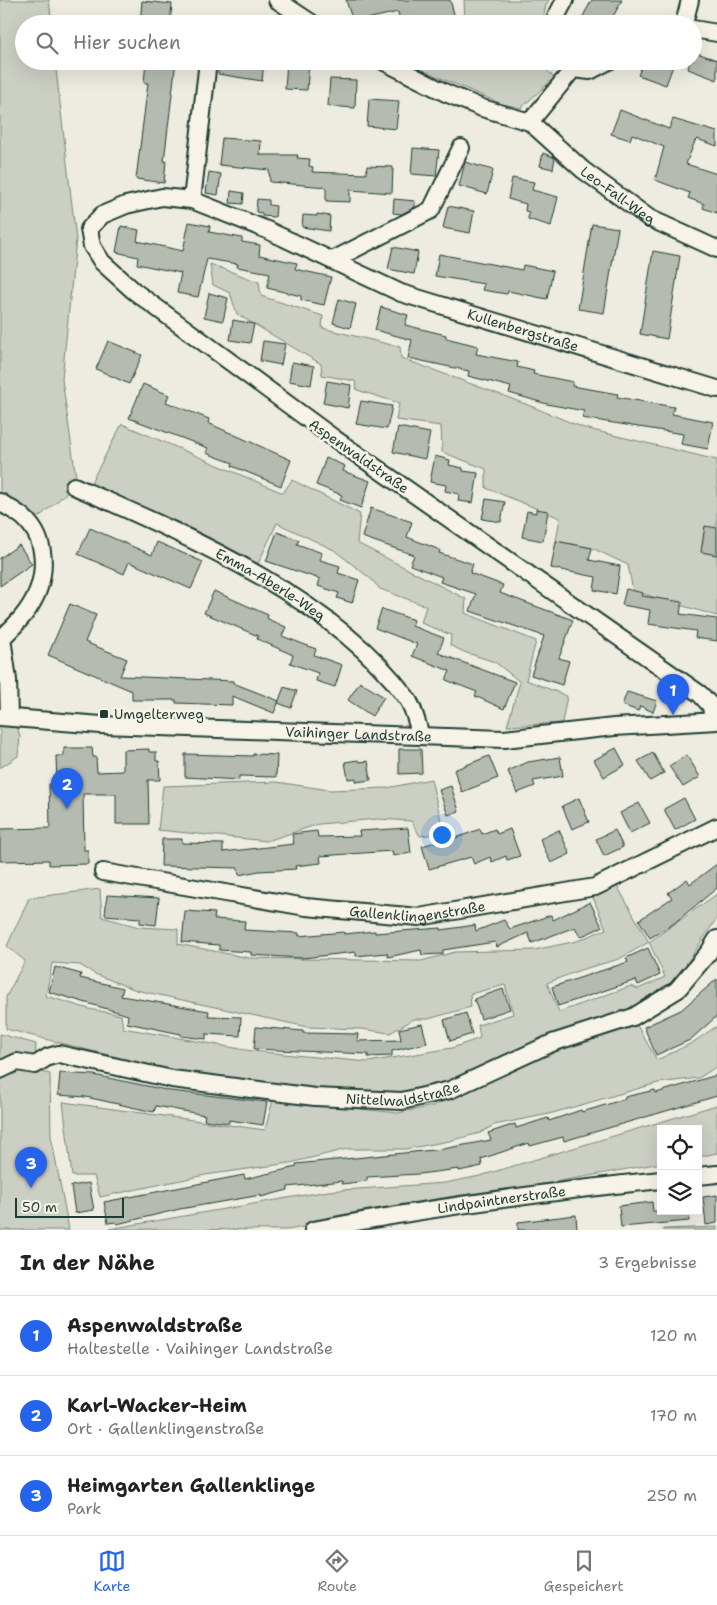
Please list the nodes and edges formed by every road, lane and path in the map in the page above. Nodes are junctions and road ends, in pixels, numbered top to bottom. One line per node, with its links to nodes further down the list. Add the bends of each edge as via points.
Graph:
1 (277, 0): 4 (street)
2 (565, 0): 5 (street)
3 (690, 0): 6 (street)
4 (300, 15)
5 (557, 15)
6 (686, 15)
7 (702, 31): 8 (street)
8 (717, 34)
9 (207, 70): 14 (street)
10 (401, 70): 12 (street, via 482,108)
11 (566, 70): 12 (street)
12 (530, 122): 16 (street, Leo-Fall-Weg, via 583,170 650,218)
13 (461, 148): 17 (street, via 431,210)
14 (192, 200): 15 (street, Kullenbergstraße, via 162,197 126,205 102,214); 17 (street, Kullenbergstraße)
15 (89, 229): 23 (street, Aspenwaldstraße, via 92,246 102,262 134,291 334,439 700,694 711,706)
16 (717, 249)
17 (333, 260): 18 (street, Kullenbergstraße, via 401,293)
18 (717, 390)
19 (74, 486): 24 (street, Emma-Aberle-Weg, via 234,561 308,606 369,654 408,699)
20 (0, 502): 21 (street, via 23,517 39,537 44,562 39,588 27,611)
21 (1, 638): 22 (street, via 8,680)
22 (4, 717): 24 (street, Vaihinger Landstraße, via 101,725)
23 (715, 721): 24 (street, Vaihinger Landstraße, via 623,726 504,739)
24 (421, 736)
25 (717, 827): 26 (street, Gallenklingenstraße, via 595,887 419,917 306,907)
26 (103, 872)
27 (717, 939): 28 (street, Nittelwaldstraße, via 677,990 633,1016 552,1043 450,1090 402,1101 316,1097 182,1081 59,1054 35,1065 17,1062)
28 (0, 1070)
29 (717, 1174): 30 (street)
30 (702, 1176)
31 (657, 1180): 32 (street, Lindpaintnerstraße, via 527,1196)
32 (313, 1230)

